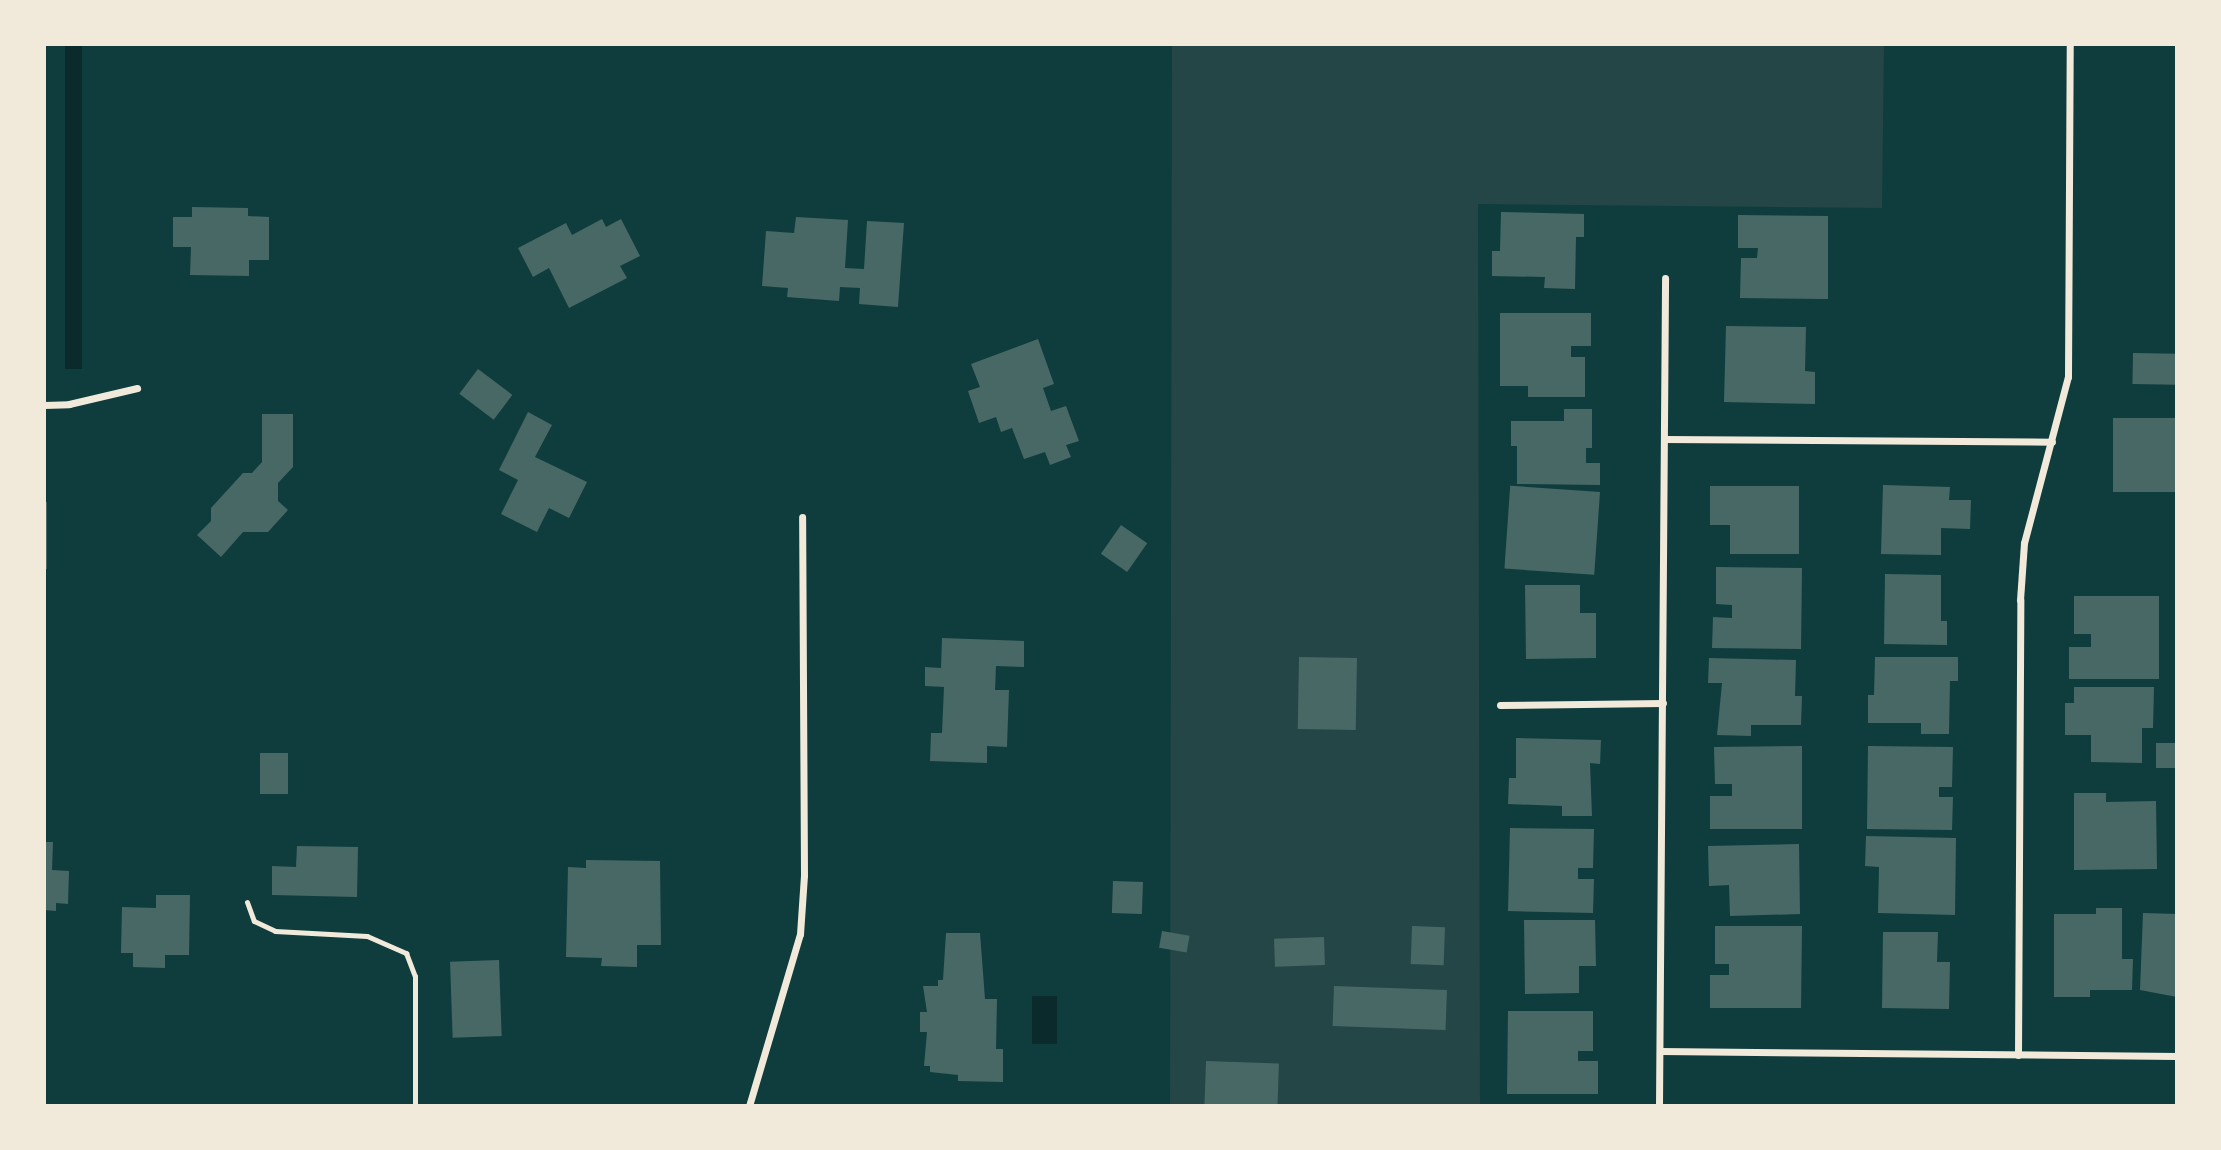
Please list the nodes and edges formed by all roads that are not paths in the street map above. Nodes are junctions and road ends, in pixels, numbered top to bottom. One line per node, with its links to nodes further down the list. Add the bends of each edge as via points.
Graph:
1 (2070, 44): 6 (street, via 2070,342 2063,408)
2 (1665, 278): 5 (street)
3 (136, 388): 4 (street, via 69,404)
4 (44, 405)
5 (1664, 439): 6 (street); 8 (street)
6 (2052, 442): 12 (street, via 2024,543 2020,600)
7 (802, 517): 15 (street, via 804,875 800,934)
8 (1663, 703): 9 (street); 11 (street)
9 (1500, 705)
10 (247, 902): 14 (lane, via 254,921 275,931 367,936 406,953 415,976)
11 (1660, 1051): 12 (street); 16 (street)
12 (2018, 1055): 13 (street)
13 (2177, 1056)
14 (415, 1106)
15 (749, 1106)
16 (1659, 1106)

